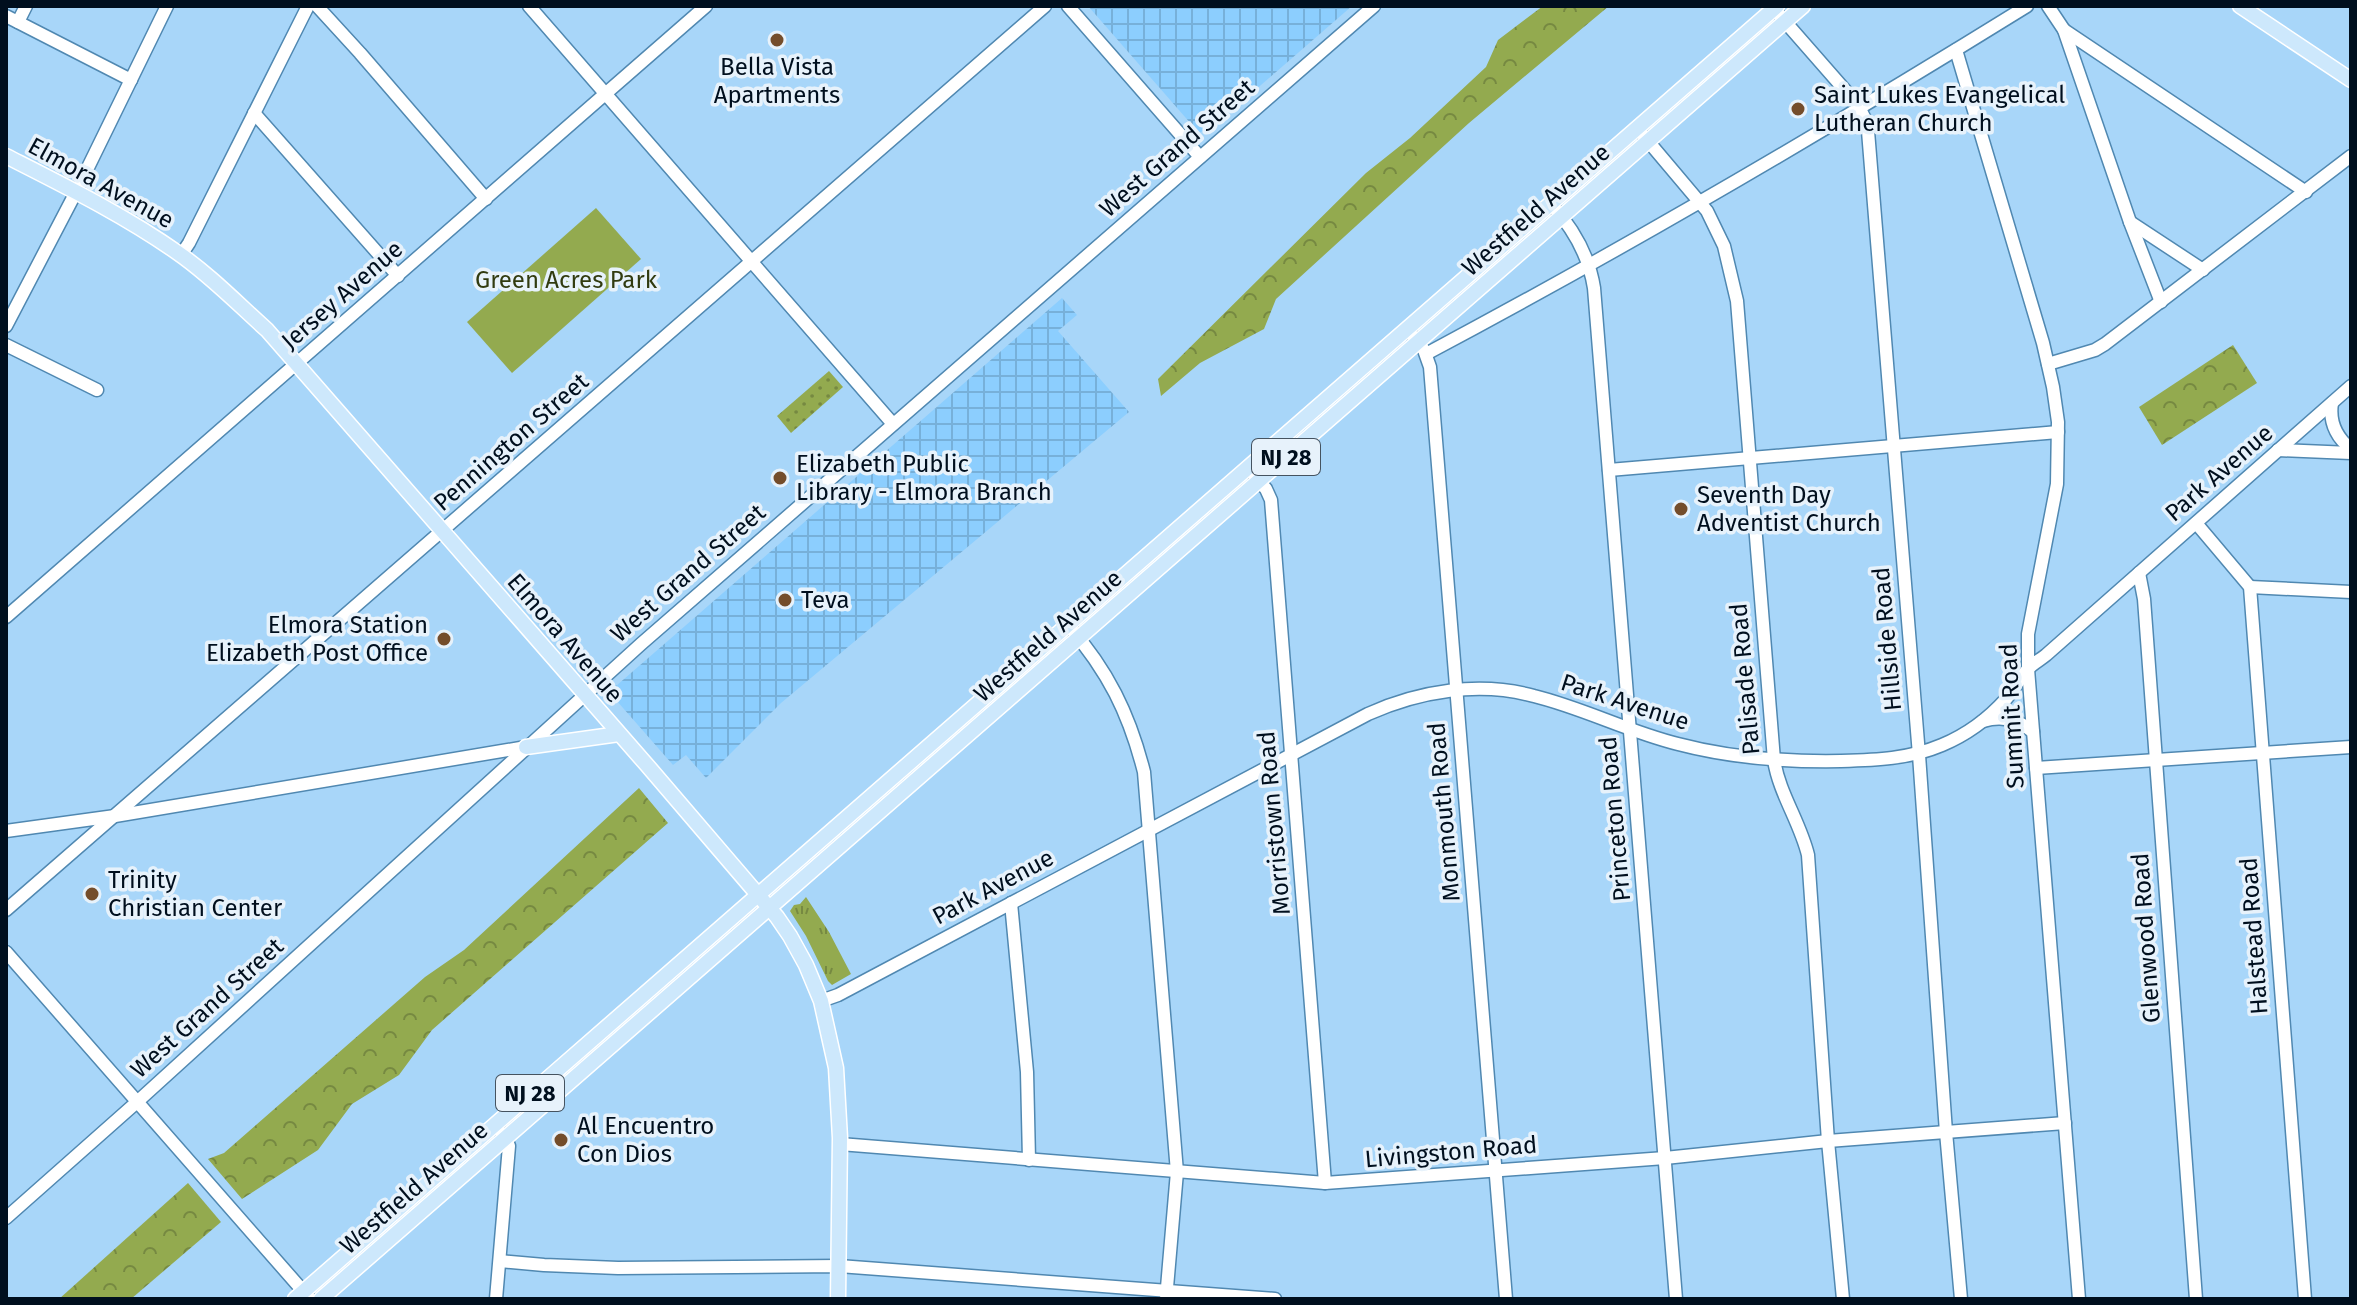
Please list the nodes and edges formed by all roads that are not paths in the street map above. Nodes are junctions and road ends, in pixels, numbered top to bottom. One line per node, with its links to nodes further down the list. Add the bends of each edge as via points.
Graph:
1 (26, 6): 15 (street)
2 (167, 6): 20 (street)
3 (308, 6): 23 (street)
4 (317, 6): 31 (street)
5 (529, 6): 21 (street)
6 (706, 6): 21 (street, Jersey Avenue)
7 (1045, 6): 37 (street, Pennington Street)
8 (1068, 6): 28 (street)
9 (1374, 6): 28 (street, West Grand Street)
10 (1803, 6): 16 (main road, Westfield Avenue / NJ 28)
11 (2027, 6): 18 (street)
12 (2048, 6): 17 (street)
13 (1775, 7): 16 (street, Hillside Road); 24 (main road, Westfield Avenue / NJ 28)
14 (2244, 7): 19 (main road)
15 (12, 19): 20 (street)
16 (1785, 22): 22 (street, Hillside Road); 25 (main road, Westfield Avenue / NJ 28)
17 (2064, 30): 30 (street); 35 (street)
18 (1956, 50): 22 (street); 47 (street, Summit Road)
19 (2349, 73)
20 (131, 80): 29 (street)
21 (606, 94): 31 (street, Jersey Avenue); 37 (street)
22 (1860, 109): 32 (street); 53 (street, Hillside Road, via 1868,131)
23 (254, 113): 36 (street); 40 (street)
24 (1637, 128): 25 (street, Palisade Road); 33 (main road, Westfield Avenue / NJ 28)
25 (1649, 141): 32 (street, Palisade Road); 34 (main road, Westfield Avenue / NJ 28)
26 (6, 156): 29 (main road, Elmora Avenue)
27 (2351, 156): 30 (street)
28 (1200, 157): 51 (street, West Grand Street)
29 (76, 192): 36 (main road, Elmora Avenue); 42 (street)
30 (2306, 192): 39 (street)
31 (486, 199): 40 (street, Jersey Avenue)
32 (1701, 202): 38 (street); 56 (street, Palisade Road, via 1720,237 1737,301)
33 (1551, 204): 34 (street, Princeton Road); 43 (main road, Westfield Avenue / NJ 28)
34 (1562, 216): 38 (street, Princeton Road); 45 (main road, Westfield Avenue / NJ 28)
35 (2130, 222): 39 (street); 41 (street)
36 (181, 255): 46 (main road, Elmora Avenue, via 267,330)
37 (751, 262): 51 (street); 61 (street, Pennington Street)
38 (1589, 267): 45 (street); 58 (street, Princeton Road)
39 (2203, 270): 41 (street)
40 (398, 276): 46 (street, Jersey Avenue)
41 (2161, 302): 47 (street, via 2095,350)
42 (6, 326)
43 (1407, 329): 45 (street); 57 (main road, Westfield Avenue / NJ 28)
44 (6, 345): 49 (street)
45 (1422, 348): 59 (main road, Westfield Avenue / NJ 28); 69 (street, Monmouth Road, via 1432,383)
46 (296, 364): 61 (main road, Elmora Avenue); 65 (street, Jersey Avenue)
47 (2048, 364): 52 (street, Summit Road)
48 (2351, 386): 50 (street, Park Avenue)
49 (97, 390)
50 (2332, 403): 54 (street, Park Avenue); 55 (street, via 2334,429)
51 (893, 424): 70 (street, West Grand Street)
52 (2058, 432): 53 (street); 68 (street, Summit Road, via 2057,484 2031,618)
53 (1893, 447): 56 (street); 79 (street, Hillside Road)
54 (2278, 450): 55 (street); 60 (street, Park Avenue)
55 (2351, 451)
56 (1750, 458): 58 (street); 80 (street, Palisade Road)
57 (1248, 468): 59 (street, Morristown Road); 66 (main road, Westfield Avenue / NJ 28)
58 (1609, 470): 72 (street, Princeton Road)
59 (1259, 481): 67 (main road, Westfield Avenue / NJ 28); 78 (street, Morristown Road, via 1271,500)
60 (2196, 523): 62 (street, Park Avenue); 63 (street)
61 (442, 531): 70 (main road, Elmora Avenue); 85 (street, Pennington Street)
62 (2139, 573): 68 (street, Park Avenue); 81 (street, Glenwood Road)
63 (2250, 587): 64 (street); 77 (street, Halstead Road)
64 (2351, 592)
65 (6, 617)
66 (1068, 625): 67 (street); 82 (main road, Westfield Avenue / NJ 28)
67 (1079, 638): 84 (main road, Westfield Avenue / NJ 28); 86 (street, via 1103,669 1133,731 1144,772)
68 (2028, 669): 71 (street, Park Avenue); 73 (street, Summit Road)
69 (1457, 691): 72 (street, Park Avenue, via 1533,695); 78 (street, Park Avenue, via 1393,704); 105 (street, Monmouth Road)
70 (585, 694): 74 (main road, Elmora Avenue); 75 (street, West Grand Street)
71 (1980, 723): 73 (street, via 2006,718); 79 (street, Park Avenue)
72 (1630, 728): 80 (street, Park Avenue, via 1693,748); 103 (street, Princeton Road)
73 (2033, 732): 83 (street, Summit Road)
74 (619, 734): 75 (main road); 88 (main road, Elmora Avenue)
75 (526, 747): 85 (street); 96 (street, West Grand Street)
76 (2351, 747): 77 (street)
77 (2262, 752): 81 (street); 123 (street, Halstead Road)
78 (1291, 754): 86 (street, Park Avenue); 107 (street, Morristown Road)
79 (1919, 755): 80 (street, Park Avenue); 99 (street, Hillside Road)
80 (1774, 760): 101 (street, Palisade Road, via 1808,855)
81 (2154, 760): 83 (street); 122 (street, Glenwood Road)
82 (912, 761): 84 (main road); 88 (main road, Westfield Avenue / NJ 28)
83 (2036, 768): 97 (street, Summit Road)
84 (923, 774): 90 (main road, Westfield Avenue / NJ 28)
85 (115, 816): 87 (street); 91 (street, Pennington Street)
86 (1149, 829): 89 (street, Park Avenue); 106 (street)
87 (6, 831)
88 (758, 895): 90 (main road, Elmora Avenue); 94 (main road, Westfield Avenue / NJ 28)
89 (1011, 903): 93 (street, Park Avenue); 104 (street, via 1027,1072)
90 (769, 908): 93 (main road, Elmora Avenue, via 796,945); 95 (main road, Westfield Avenue / NJ 28)
91 (6, 910)
92 (6, 952): 96 (street)
93 (821, 1001): 102 (main road, Elmora Avenue, via 836,1068)
94 (606, 1027): 95 (main road); 98 (main road, Westfield Avenue / NJ 28)
95 (617, 1040): 100 (main road, Westfield Avenue / NJ 28)
96 (137, 1102): 108 (street, West Grand Street); 112 (street)
97 (2065, 1123): 99 (street, Livingston Road); 121 (street, Summit Road)
98 (494, 1125): 100 (street); 112 (main road, Westfield Avenue / NJ 28)
99 (1946, 1132): 101 (street, Livingston Road); 120 (street, Hillside Road)
100 (506, 1138): 109 (street); 113 (main road, Westfield Avenue / NJ 28)
101 (1828, 1141): 103 (street, Livingston Road); 119 (street, Palisade Road)
102 (840, 1144): 104 (street, Livingston Road); 110 (main road, Elmora Avenue)
103 (1665, 1158): 105 (street, Livingston Road); 118 (street, Princeton Road)
104 (1029, 1160): 106 (street, Livingston Road)
105 (1495, 1170): 107 (street, Livingston Road); 117 (street, Monmouth Road)
106 (1177, 1172): 107 (street, Livingston Road); 111 (street)
107 (1325, 1183)
108 (6, 1218)
109 (500, 1261): 110 (street, via 618,1268); 114 (street)
110 (839, 1266): 111 (street); 115 (main road, Elmora Avenue)
111 (1167, 1294): 116 (street)
112 (303, 1297)
113 (321, 1299)
114 (496, 1299)
115 (838, 1299)
116 (1275, 1299)
117 (1506, 1299)
118 (1676, 1299)
119 (1843, 1299)
120 (1961, 1299)
121 (2079, 1299)
122 (2196, 1299)
123 (2305, 1299)

